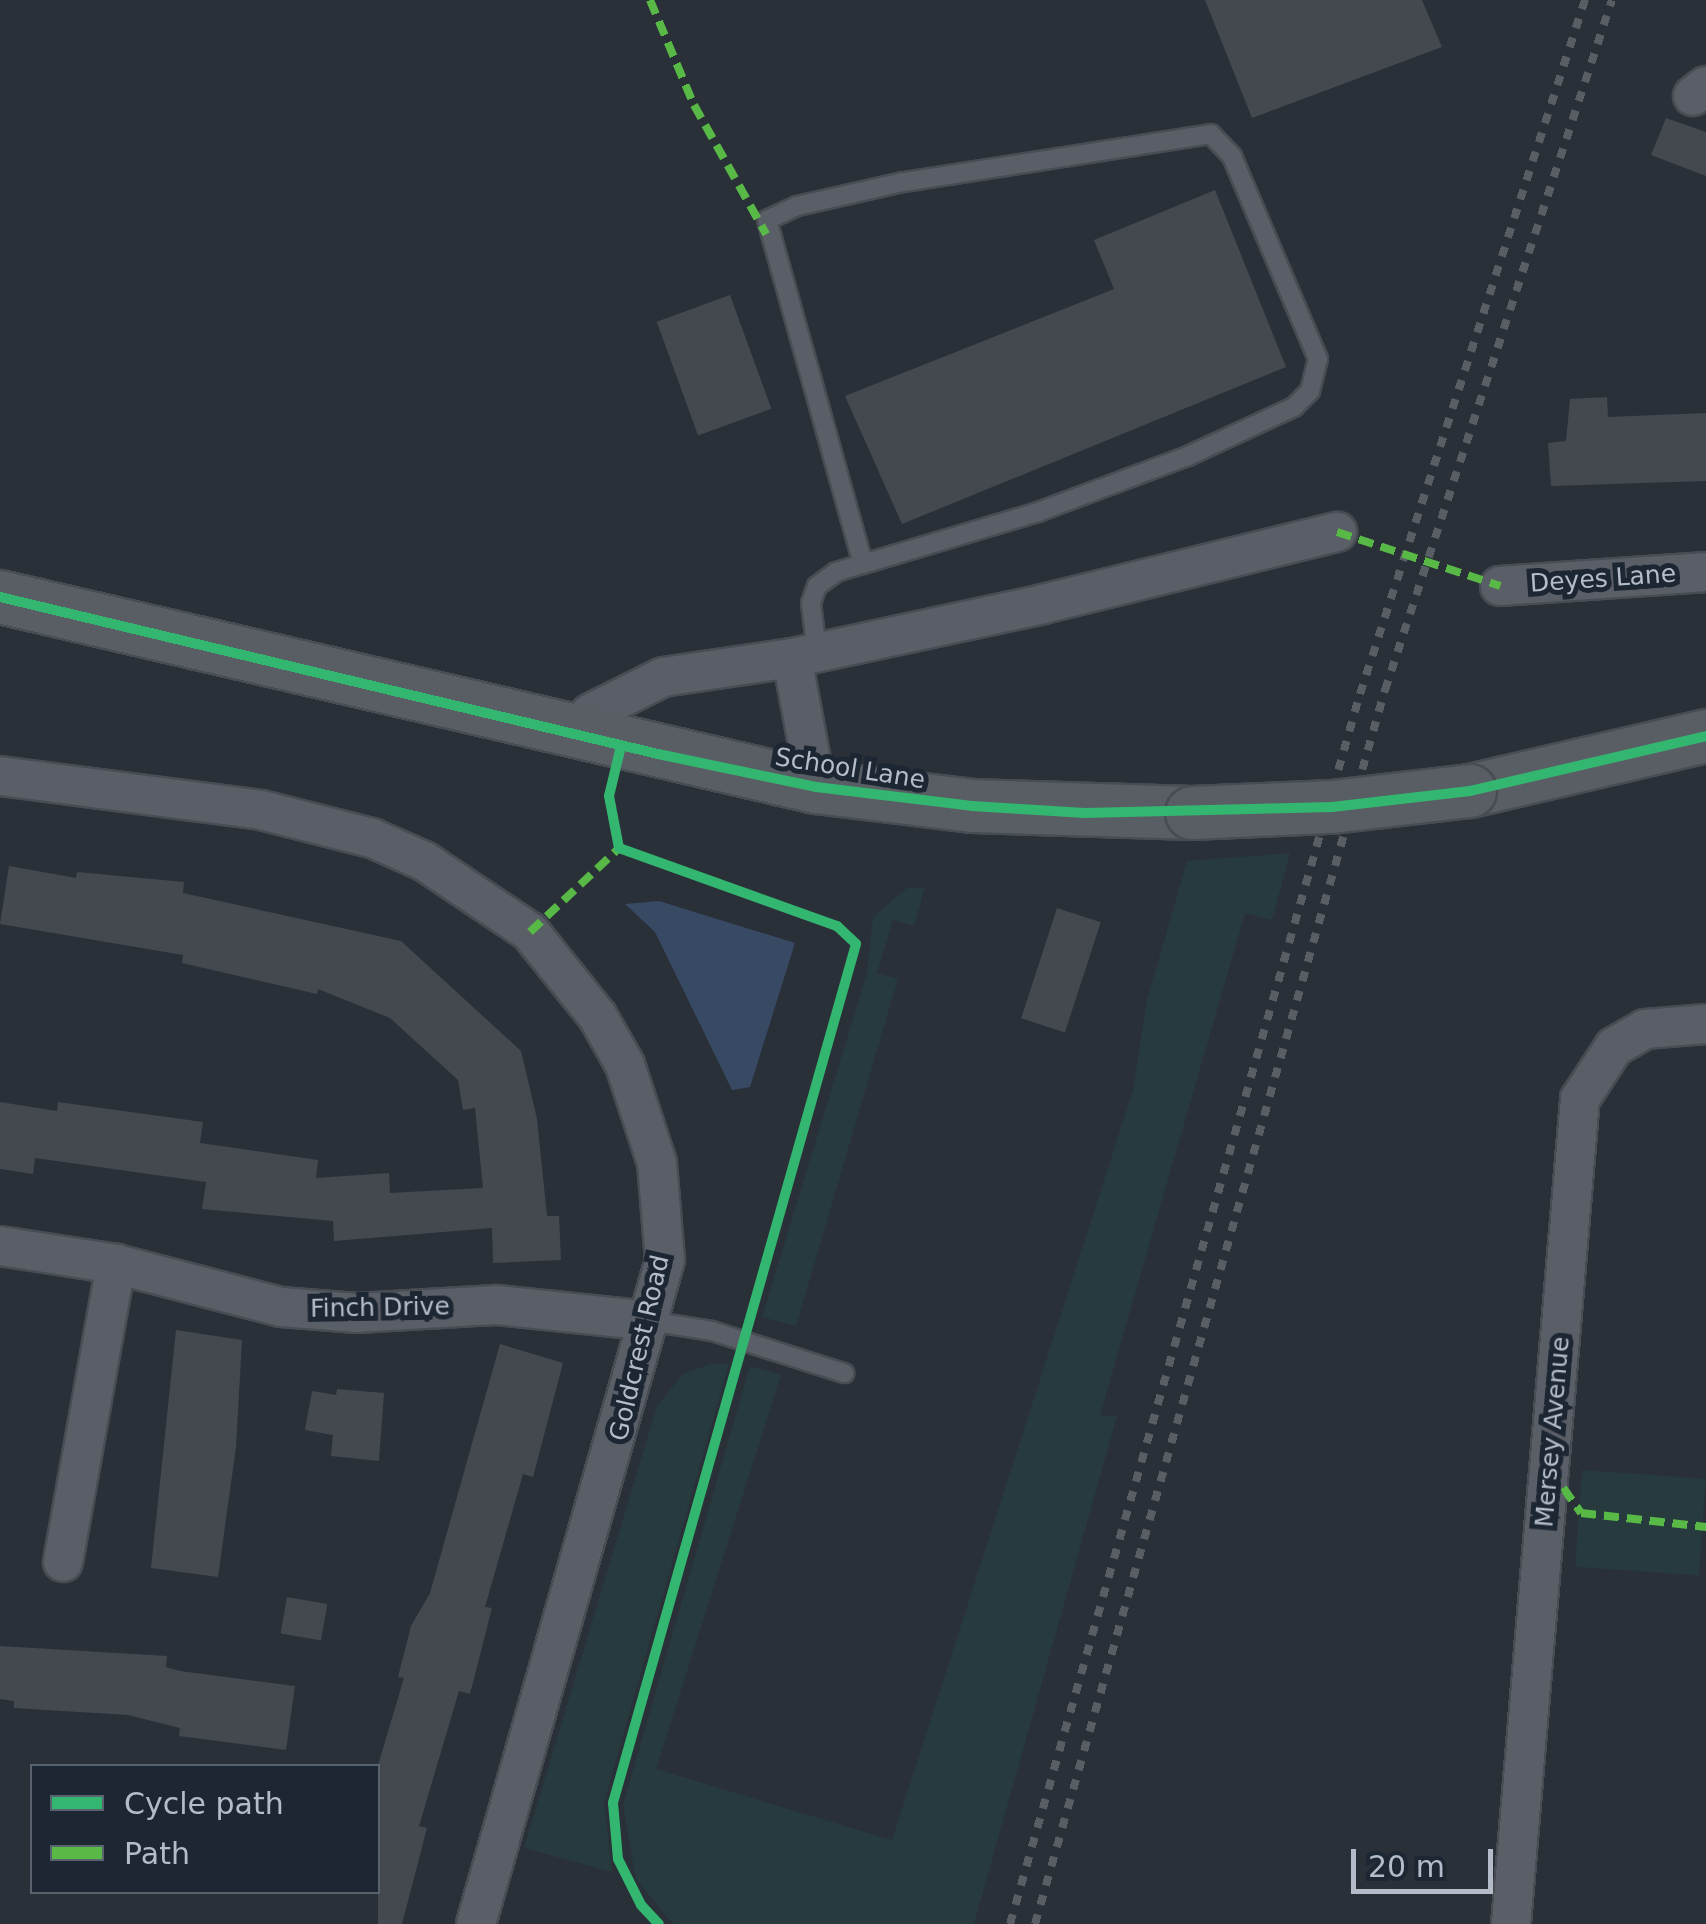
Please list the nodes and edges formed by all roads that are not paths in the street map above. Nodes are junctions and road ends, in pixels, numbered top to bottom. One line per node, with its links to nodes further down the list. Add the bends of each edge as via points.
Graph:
1 (1337, 532): 6 (street)
2 (863, 564): 2 (lane, via 1038,512 1188,456 1294,407 1310,391 1318,359 1232,156 1211,134 903,182 796,206 767,220); 6 (lane, via 816,586)
3 (1706, 572): 4 (street, Deyes Lane)
4 (1500, 586)
5 (0, 597): 7 (street, School Lane)
6 (805, 655): 7 (street, via 663,677 592,712); 10 (street)
7 (569, 733): 10 (street, School Lane)
8 (1706, 736): 10 (street, School Lane, bridge, via 1470,791 1332,807 1192,813 972,806)
9 (0, 776): 14 (street, Goldcrest Road, via 318,821 424,861 530,932 598,1017 645,1116 664,1244)
10 (816, 787)
11 (1706, 1024): 18 (street, Mersey Avenue, via 1645,1029 1614,1047 1580,1099)
12 (0, 1246): 13 (street, Finch Drive)
13 (116, 1264): 14 (street, Finch Drive, via 281,1307 357,1313 496,1305); 16 (street)
14 (649, 1321): 15 (lane, via 712,1331); 17 (street, Goldcrest Road)
15 (844, 1372)
16 (63, 1562)
17 (476, 1924)
18 (1511, 1924)

